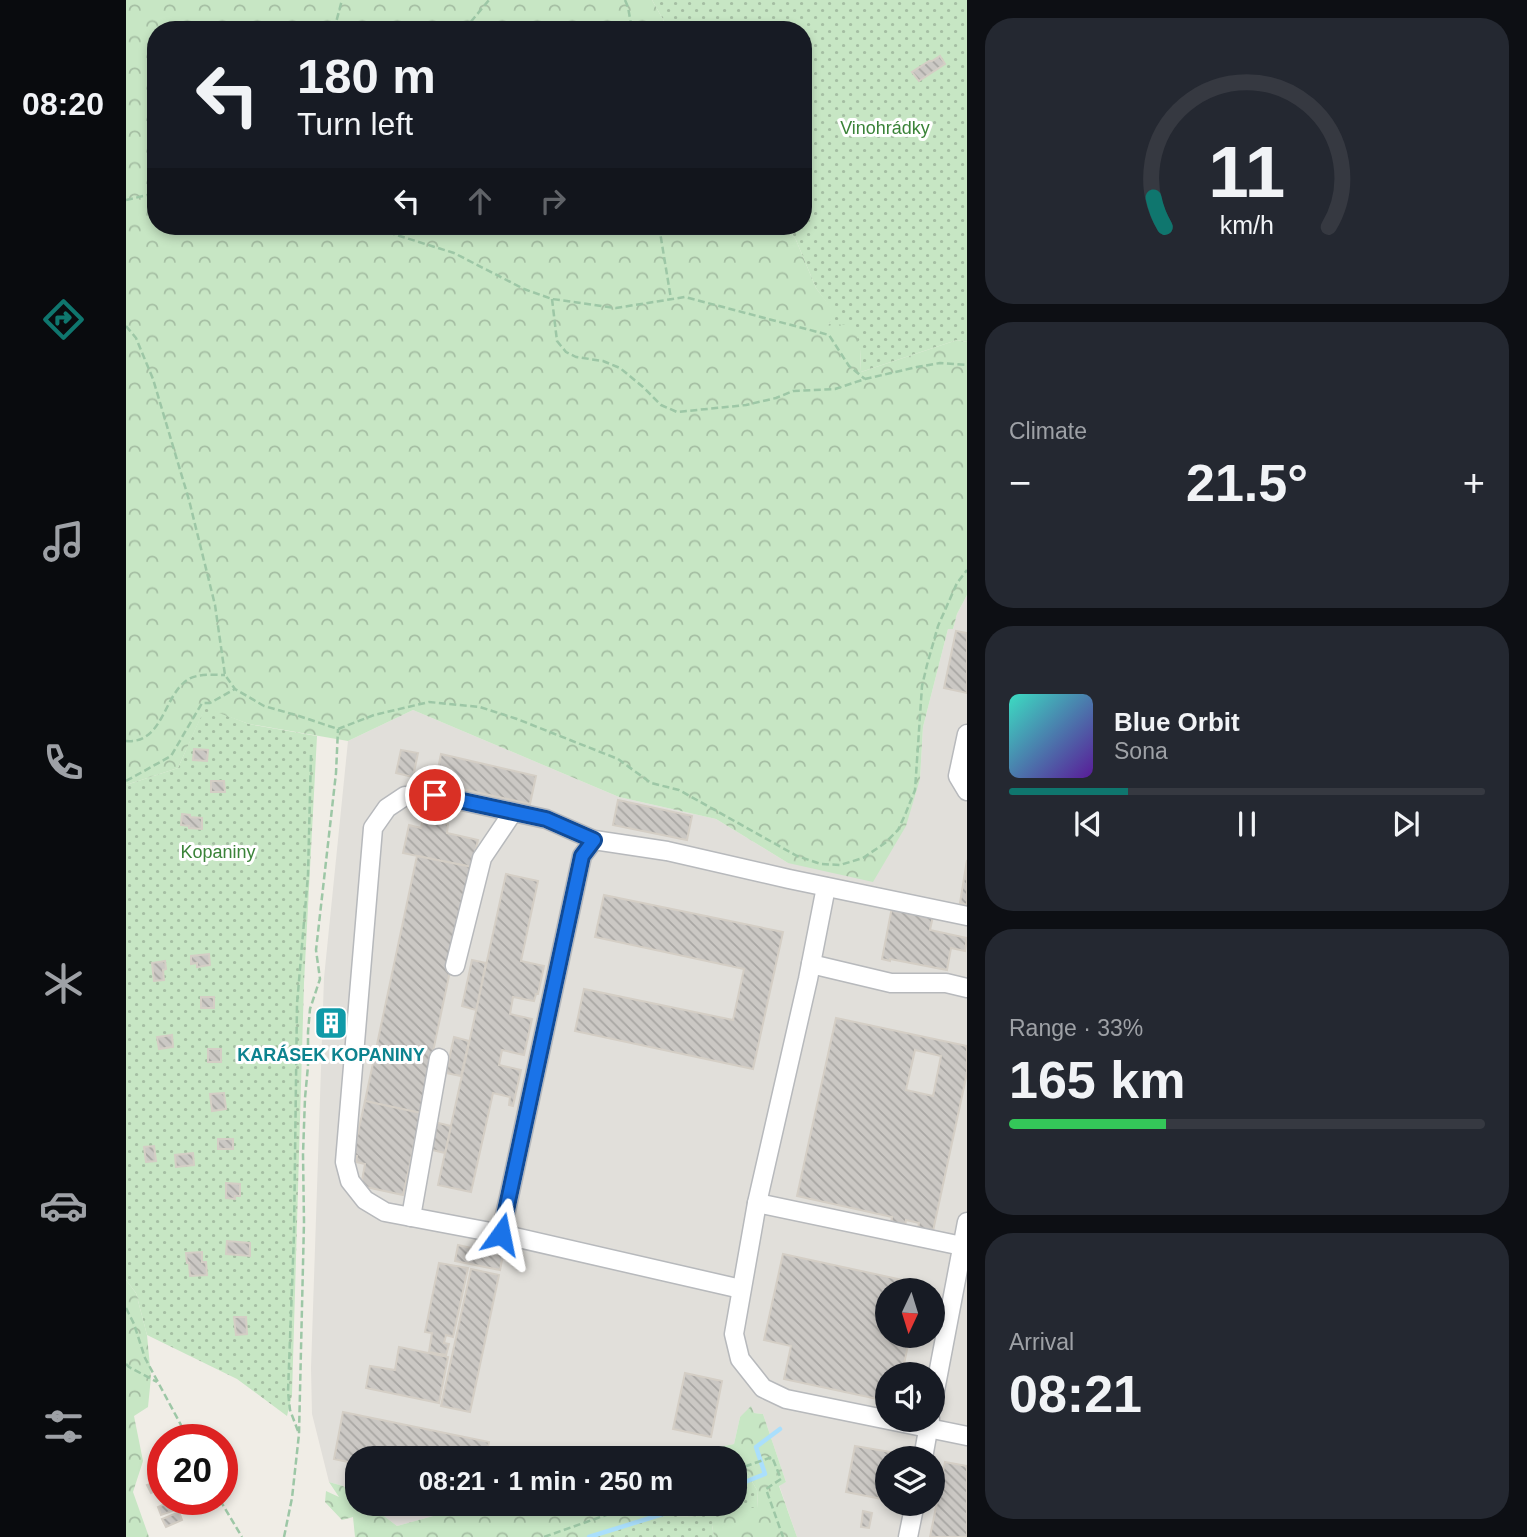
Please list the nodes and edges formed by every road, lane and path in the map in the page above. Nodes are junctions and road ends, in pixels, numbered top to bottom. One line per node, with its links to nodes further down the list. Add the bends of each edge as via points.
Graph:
1 (342, 0): 4 (path)
2 (489, 0): 5 (path)
3 (625, 0): 6 (path)
4 (336, 21)
5 (472, 21)
6 (630, 21)
7 (147, 195): 8 (path)
8 (126, 200)
9 (397, 235): 11 (path, via 454,253)
10 (660, 235): 12 (path)
11 (552, 299): 12 (path, via 617,308); 15 (path, via 556,341 566,352 620,368 661,405 677,412 746,405 793,391 835,389)
12 (671, 299): 15 (path, via 685,297 829,335 849,366)
13 (126, 326): 17 (path, via 153,379 189,500 215,605)
14 (967, 365): 15 (path, via 940,363)
15 (865, 379)
16 (967, 570): 19 (path, via 938,626 927,665 915,790 898,830 863,858 840,865 797,856 679,790 651,783 618,759 480,707 429,702)
17 (225, 675): 18 (path); 21 (path, via 187,680 157,726 146,736)
18 (235, 689): 19 (path, via 264,706); 23 (path, via 202,704 171,756)
19 (338, 729): 46 (path, via 316,950 320,979 308,1032)
20 (967, 734): 24 (lane, via 958,776)
21 (126, 741)
22 (311, 755): 46 (path, via 309,875 297,1004 288,1392)
23 (126, 780)
24 (967, 791)
25 (513, 812): 26 (lane, via 546,819); 30 (lane, via 482,858); 34 (lane, via 435,795 405,796 387,808 373,828 345,1162 350,1181 365,1200 385,1212)
26 (594, 840): 27 (lane, via 667,850); 36 (lane, via 582,856)
27 (826, 887): 28 (lane); 29 (lane)
28 (967, 916)
29 (811, 964): 31 (lane, via 891,983); 33 (lane)
30 (456, 966)
31 (967, 988)
32 (439, 1058): 34 (lane)
33 (757, 1203): 37 (lane); 38 (lane)
34 (411, 1217): 36 (lane)
35 (967, 1222): 37 (lane)
36 (501, 1234): 38 (lane)
37 (962, 1246): 40 (lane)
38 (741, 1289): 43 (lane, via 734,1334 740,1359 763,1388 786,1399)
39 (126, 1308): 42 (path)
40 (940, 1362)
41 (126, 1364): 42 (path)
42 (157, 1382): 44 (path)
43 (875, 1414)
44 (181, 1424)
45 (945, 1429): 47 (lane)
46 (299, 1434): 53 (path)
47 (967, 1436)
48 (747, 1466): 55 (path, via 772,1457 781,1479 766,1489)
49 (229, 1515): 52 (path)
50 (603, 1516): 54 (path)
51 (912, 1516): 56 (lane)
52 (242, 1537)
53 (284, 1537)
54 (544, 1537)
55 (783, 1537)
56 (908, 1537)

